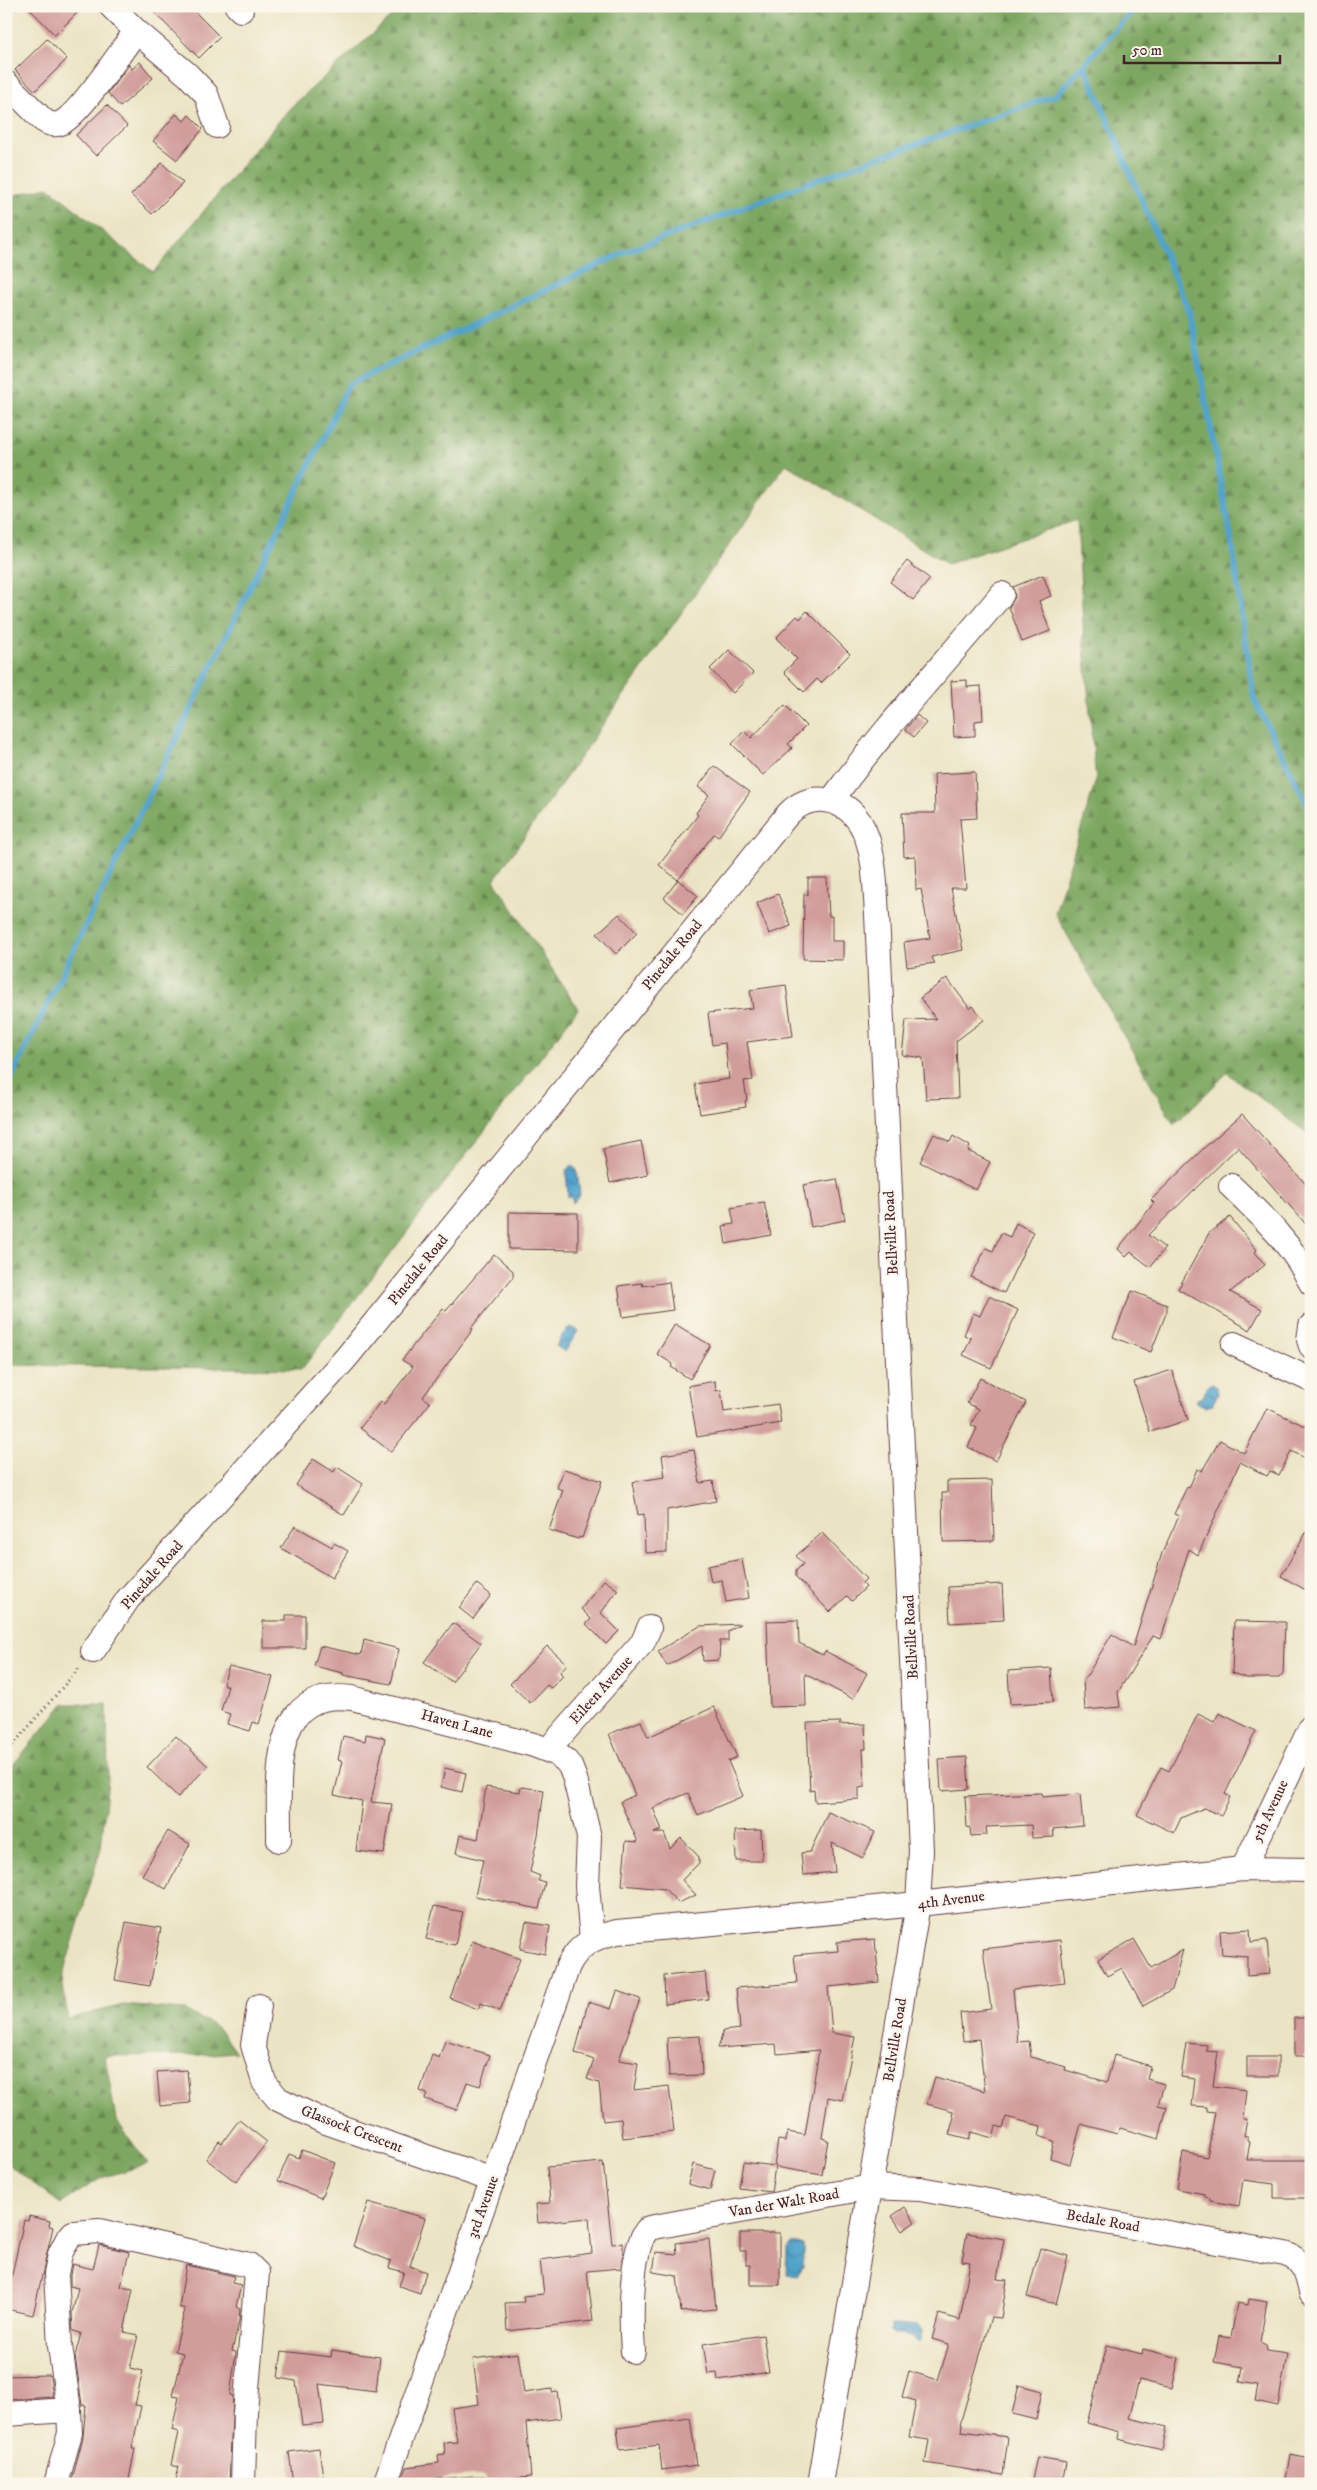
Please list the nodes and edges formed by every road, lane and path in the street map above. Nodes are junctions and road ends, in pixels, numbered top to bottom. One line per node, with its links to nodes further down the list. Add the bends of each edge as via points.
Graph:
1 (111, 6): 2 (street)
2 (136, 31): 3 (street, via 74,114 62,122 50,124 42,120); 4 (street, via 206,94)
3 (6, 83)
4 (217, 126)
5 (1002, 594): 6 (street, via 874,744)
6 (831, 801): 14 (street, Pinedale Road, via 813,800 800,804 763,843 346,1358 128,1599); 21 (street, Bellville Road, via 844,806 858,819 871,851 874,875 917,1756 921,1851)
7 (1231, 1186): 8 (street, via 1285,1240)
8 (1311, 1283)
9 (1311, 1326): 11 (street)
10 (1234, 1344): 12 (street)
11 (1311, 1346)
12 (1311, 1380)
13 (649, 1628): 16 (street, Eileen Avenue, via 644,1642)
14 (94, 1651): 17 (path)
15 (1311, 1727): 19 (street, 5th Avenue)
16 (548, 1750): 18 (street, Haven Lane, via 380,1704 338,1696 319,1699 301,1710 284,1738); 22 (street, Haven Lane, via 570,1766 586,1820)
17 (6, 1753)
18 (279, 1840)
19 (1243, 1869): 20 (street, 4th Avenue); 21 (street, 4th Avenue)
20 (1311, 1870)
21 (918, 1904): 22 (street, 4th Avenue, via 617,1932); 25 (street, Bellville Road)
22 (592, 1939): 24 (street, 3rd Avenue, via 578,1950 568,1966)
23 (259, 2006): 24 (street, Glassock Crescent, via 253,2045 264,2082 278,2099 323,2121)
24 (493, 2180): 32 (street, 3rd Avenue)
25 (871, 2187): 26 (street, Bedale Road, via 920,2189 1285,2254 1301,2263); 27 (street, Van der Walt Road, via 649,2228 642,2237 631,2308); 33 (street, Bellville Road)
26 (1311, 2292)
27 (633, 2351)
28 (69, 2410): 29 (street); 30 (street, via 70,2433); 31 (street, via 60,2346 56,2274 62,2248 73,2234 90,2230 122,2234 249,2265 257,2273 245,2412)
29 (6, 2414)
30 (56, 2484)
31 (243, 2484)
32 (385, 2484)
33 (820, 2484)

